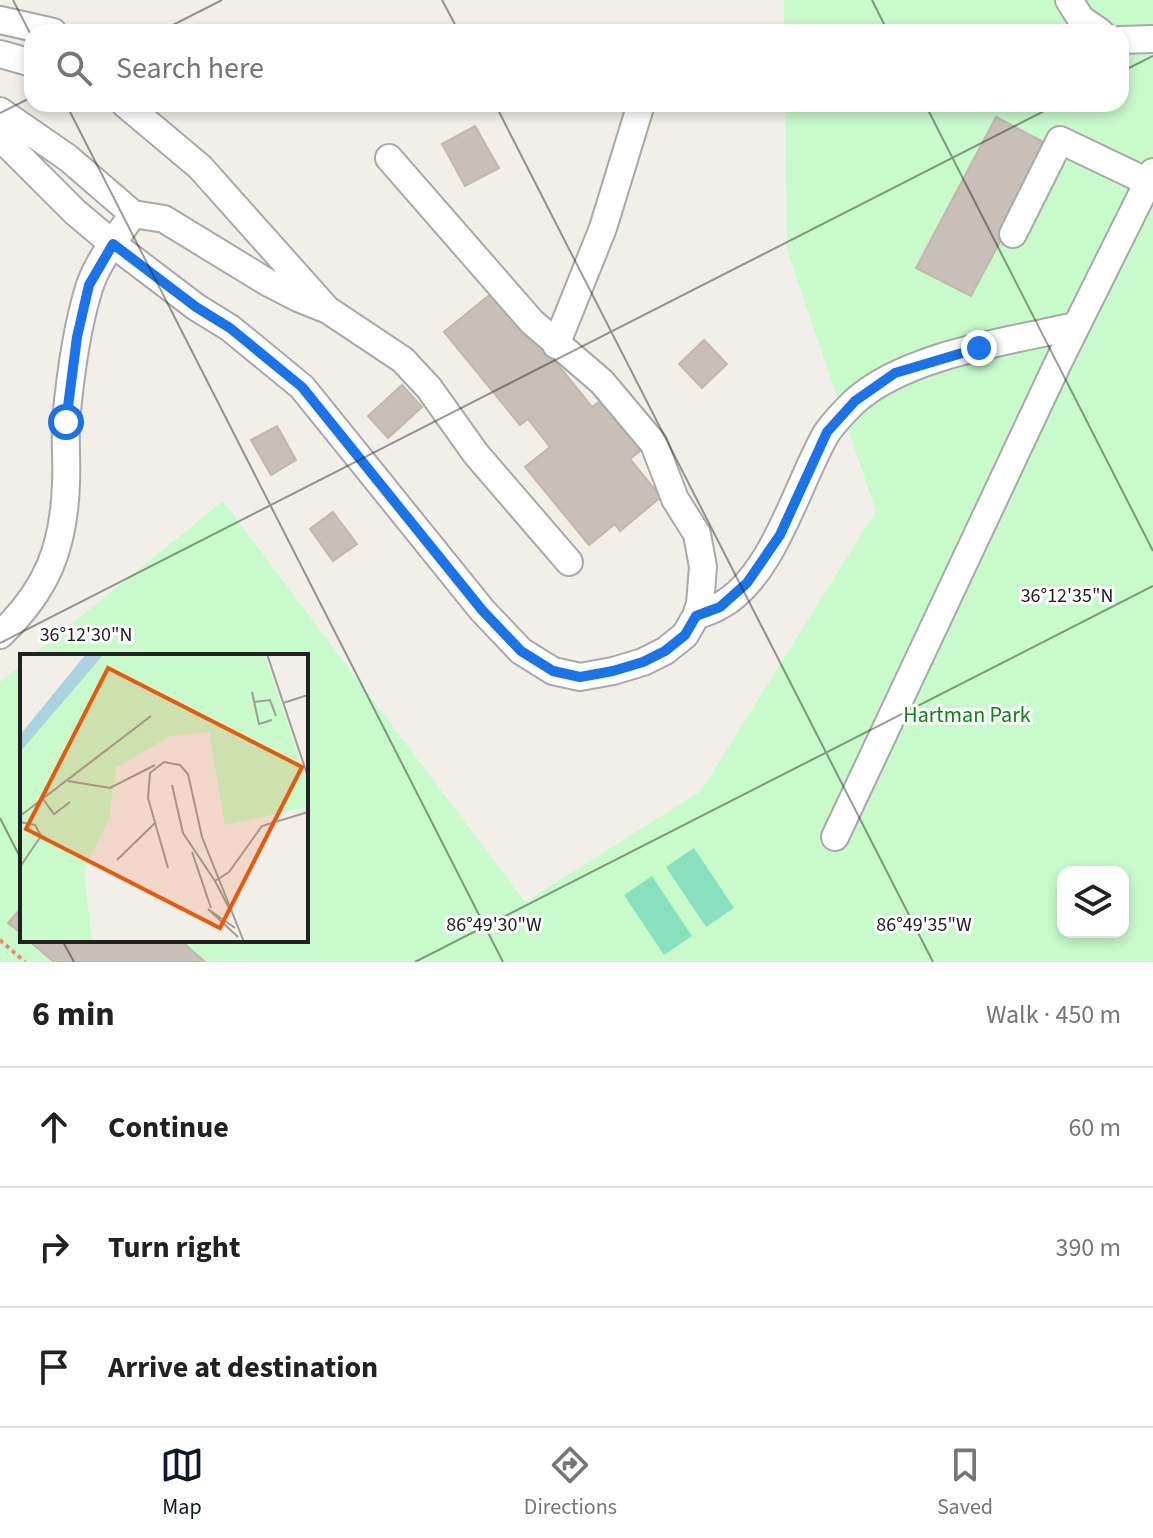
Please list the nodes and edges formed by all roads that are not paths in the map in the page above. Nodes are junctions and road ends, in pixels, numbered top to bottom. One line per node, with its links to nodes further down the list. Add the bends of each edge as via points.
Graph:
1 (1069, 0): 3 (lane)
2 (0, 20): 4 (lane)
3 (1088, 24)
4 (24, 25)
5 (1153, 39): 6 (lane)
6 (1129, 40)
7 (0, 54): 8 (lane)
8 (24, 61)
9 (0, 111): 15 (lane, via 68,158)
10 (135, 112): 18 (lane, via 200,167)
11 (639, 112): 20 (lane, via 603,228)
12 (0, 137): 17 (lane)
13 (389, 158): 20 (lane)
14 (1151, 177): 16 (lane, via 1060,140); 19 (lane)
15 (133, 214): 17 (lane); 18 (lane, via 164,219 267,282)
16 (1013, 234)
17 (113, 244): 22 (lane, via 302,387 521,651 553,671 580,677 613,671 665,651 685,635); 23 (lane, via 89,285 77,337 66,422 61,540 45,582)
18 (328, 310): 21 (lane, via 403,360)
19 (1076, 326): 22 (lane, via 895,373 855,401 827,432 780,535 747,583 720,607); 24 (lane)
20 (556, 345): 22 (lane, via 602,382 654,444 675,499 697,534 703,567)
21 (569, 562)
22 (696, 616)
23 (0, 635)
24 (835, 837)

